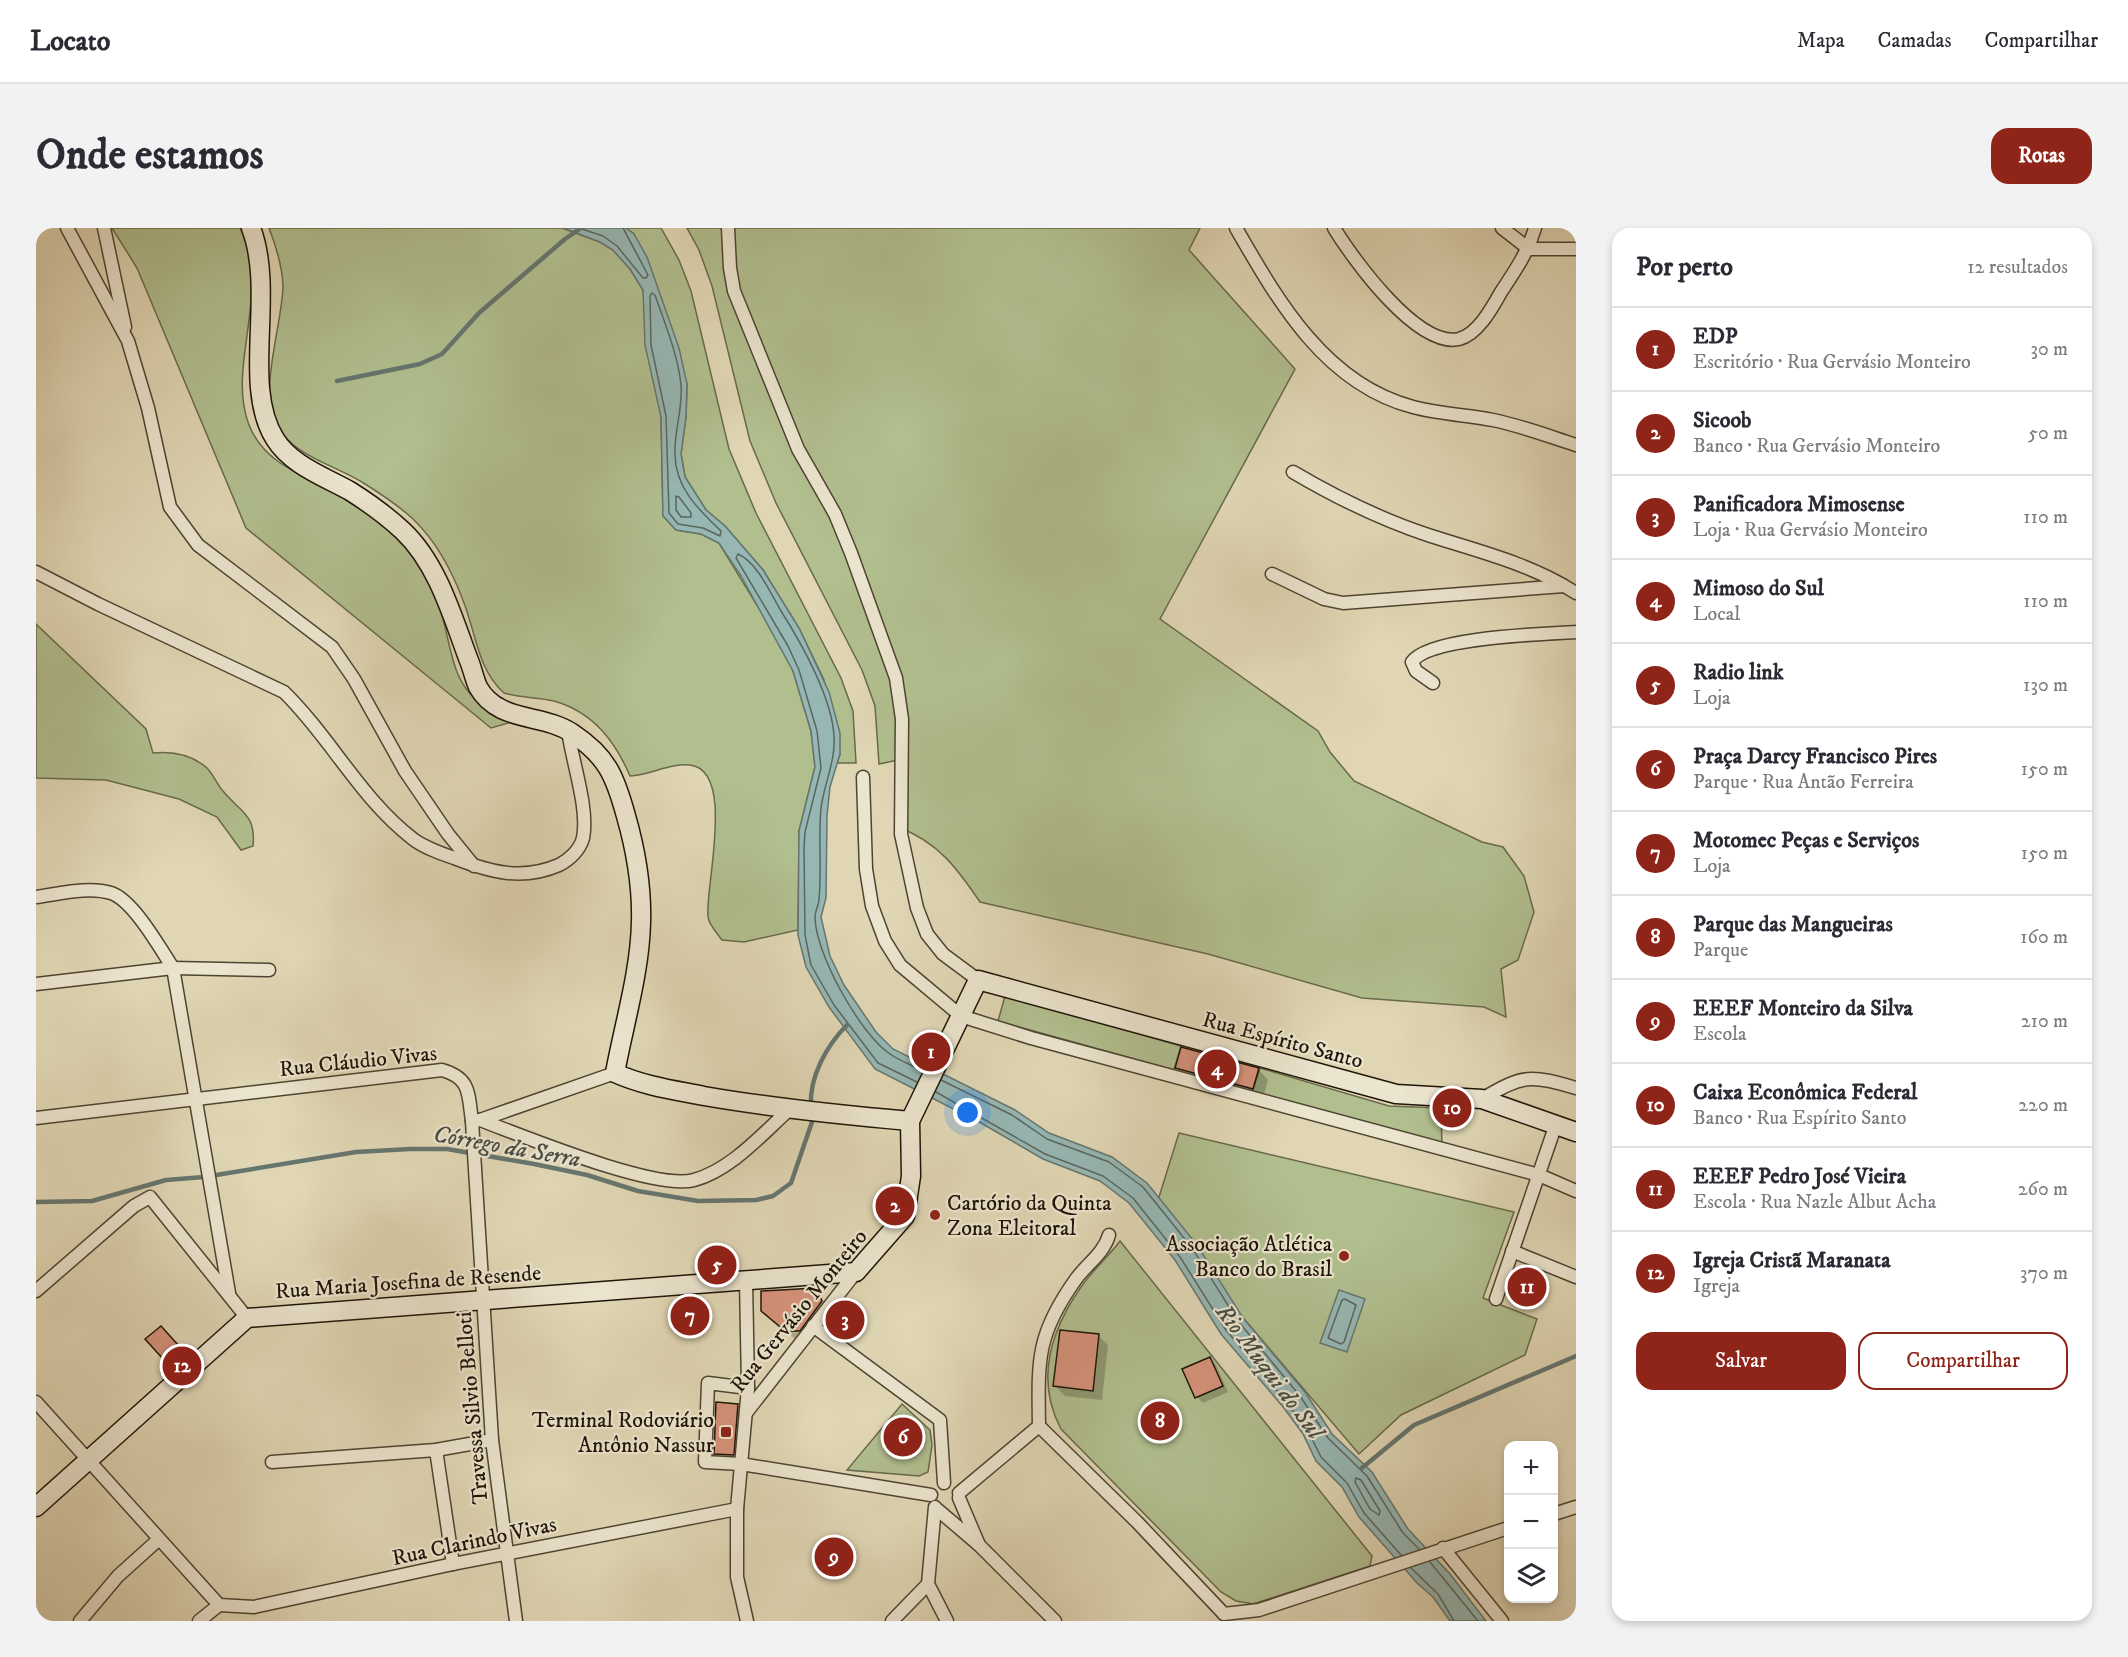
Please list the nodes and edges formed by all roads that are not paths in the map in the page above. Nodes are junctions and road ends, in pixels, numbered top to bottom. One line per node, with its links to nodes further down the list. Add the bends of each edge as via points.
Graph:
1 (67, 228): 11 (street)
2 (104, 228): 11 (street)
3 (250, 228): 20 (main road, via 260,271 260,394 275,440 290,457 386,516 412,542 443,593 478,687 490,702 503,711)
4 (728, 228): 26 (street, via 735,291 798,449 835,513 896,678 902,719 901,834 917,908 927,934 942,954)
5 (1236, 228): 12 (street, via 1264,277 1302,329 1346,376 1412,407 1522,426)
6 (1334, 228): 9 (street, via 1348,251 1396,307 1443,339 1459,339 1473,332)
7 (1502, 228): 9 (street)
8 (1535, 228): 9 (street)
9 (1528, 249): 10 (street)
10 (1576, 249)
11 (128, 341): 22 (street, via 170,507 198,545 332,647 405,771)
12 (1576, 445)
13 (1293, 472): 16 (street, via 1333,496 1385,519 1487,552)
14 (36, 572): 22 (street, via 284,692 303,710 361,789 414,839)
15 (1272, 574): 16 (street, via 1324,600 1343,603)
16 (1564, 586): 17 (street)
17 (1576, 593)
18 (1576, 632): 19 (street, via 1434,646 1412,662 1416,671)
19 (1433, 682)
20 (568, 730): 22 (street, via 584,823 575,853 545,871 525,875 501,874); 29 (main road, via 595,749 610,768 634,845 640,880 638,957)
21 (862, 777): 28 (street, via 866,869 872,906 885,941 900,965)
22 (474, 866)
23 (36, 897): 24 (street, via 96,891 121,898)
24 (173, 968): 25 (street); 27 (street); 31 (street)
25 (269, 970)
26 (978, 980): 28 (main road); 32 (main road, Rua Espírito Santo, via 1396,1094)
27 (36, 984)
28 (961, 1016): 36 (main road); 39 (street)
29 (615, 1073): 33 (main road, via 658,1087); 35 (street)
30 (1576, 1088): 32 (street, via 1524,1078)
31 (196, 1099): 34 (street, Rua Cláudio Vivas); 35 (street, Rua Cláudio Vivas, via 442,1070 457,1075 465,1083); 47 (street)
32 (1482, 1099): 37 (main road, Rua Espírito Santo)
33 (795, 1111): 35 (street, via 728,1162 693,1180 676,1182 622,1170); 36 (main road)
34 (36, 1118)
35 (476, 1120): 48 (street, Rua Cláudio Vivas, via 471,1140)
36 (910, 1121): 43 (main road, Rua Gervásio Monteiro, via 911,1176 905,1216)
37 (1556, 1124): 38 (main road, Rua Espírito Santo); 39 (street)
38 (1576, 1132)
39 (1539, 1175): 40 (street); 42 (street)
40 (1576, 1191)
41 (1110, 1235): 55 (street, via 1056,1308 1044,1336 1038,1367)
42 (1512, 1251): 44 (street); 49 (street)
43 (856, 1272): 45 (main road, Rua Maria Josefina de Resende); 51 (street, Rua Gervásio Monteiro)
44 (1576, 1276)
45 (746, 1280): 48 (main road, Rua Maria Josefina de Resende); 52 (street)
46 (36, 1291): 47 (street, via 134,1206 150,1197)
47 (229, 1293): 50 (street)
48 (483, 1299): 50 (main road, Rua Maria Josefina de Resende); 56 (street, Travessa Silvio Belloti)
49 (1496, 1299)
50 (247, 1318): 58 (main road, Rua Maria Josefina de Resende)
51 (813, 1326): 54 (street, Rua Gervásio Monteiro); 61 (street, via 940,1420)
52 (748, 1388): 54 (street); 60 (street, via 708,1383 705,1462)
53 (36, 1402): 58 (street)
54 (746, 1413): 60 (street)
55 (1039, 1426): 63 (street); 78 (street, via 1137,1522)
56 (492, 1440): 57 (street); 73 (street, Travessa Silvio Belloti)
57 (436, 1450): 59 (street); 74 (street)
58 (88, 1460): 64 (main road, Rua Maria Josefina de Resende); 70 (street)
59 (272, 1462)
60 (741, 1464): 62 (street); 66 (street)
61 (944, 1483): 62 (street, via 935,1487); 63 (street, via 953,1485)
62 (931, 1495): 67 (street)
63 (959, 1495): 67 (street, via 952,1510); 71 (street)
64 (36, 1507)
65 (1576, 1507): 68 (street)
66 (737, 1509): 73 (street, Rua Clarindo Vivas); 82 (street, via 737,1577)
67 (937, 1509): 71 (street); 75 (street)
68 (1558, 1513)
69 (1504, 1530): 72 (street)
70 (158, 1540): 76 (street); 79 (street, via 118,1576)
71 (979, 1545): 85 (street)
72 (1443, 1548): 77 (street); 86 (street)
73 (507, 1554): 74 (street, Rua Clarindo Vivas); 81 (street, Travessa Silvio Belloti)
74 (453, 1564): 76 (street, Rua Clarindo Vivas, via 254,1607)
75 (928, 1584): 83 (street); 84 (street)
76 (219, 1605): 80 (street)
77 (1244, 1617): 78 (street)
78 (1221, 1618)
79 (80, 1621)
80 (200, 1621)
81 (516, 1621)
82 (747, 1621)
83 (892, 1621)
84 (947, 1621)
85 (1055, 1621)
86 (1502, 1621)

